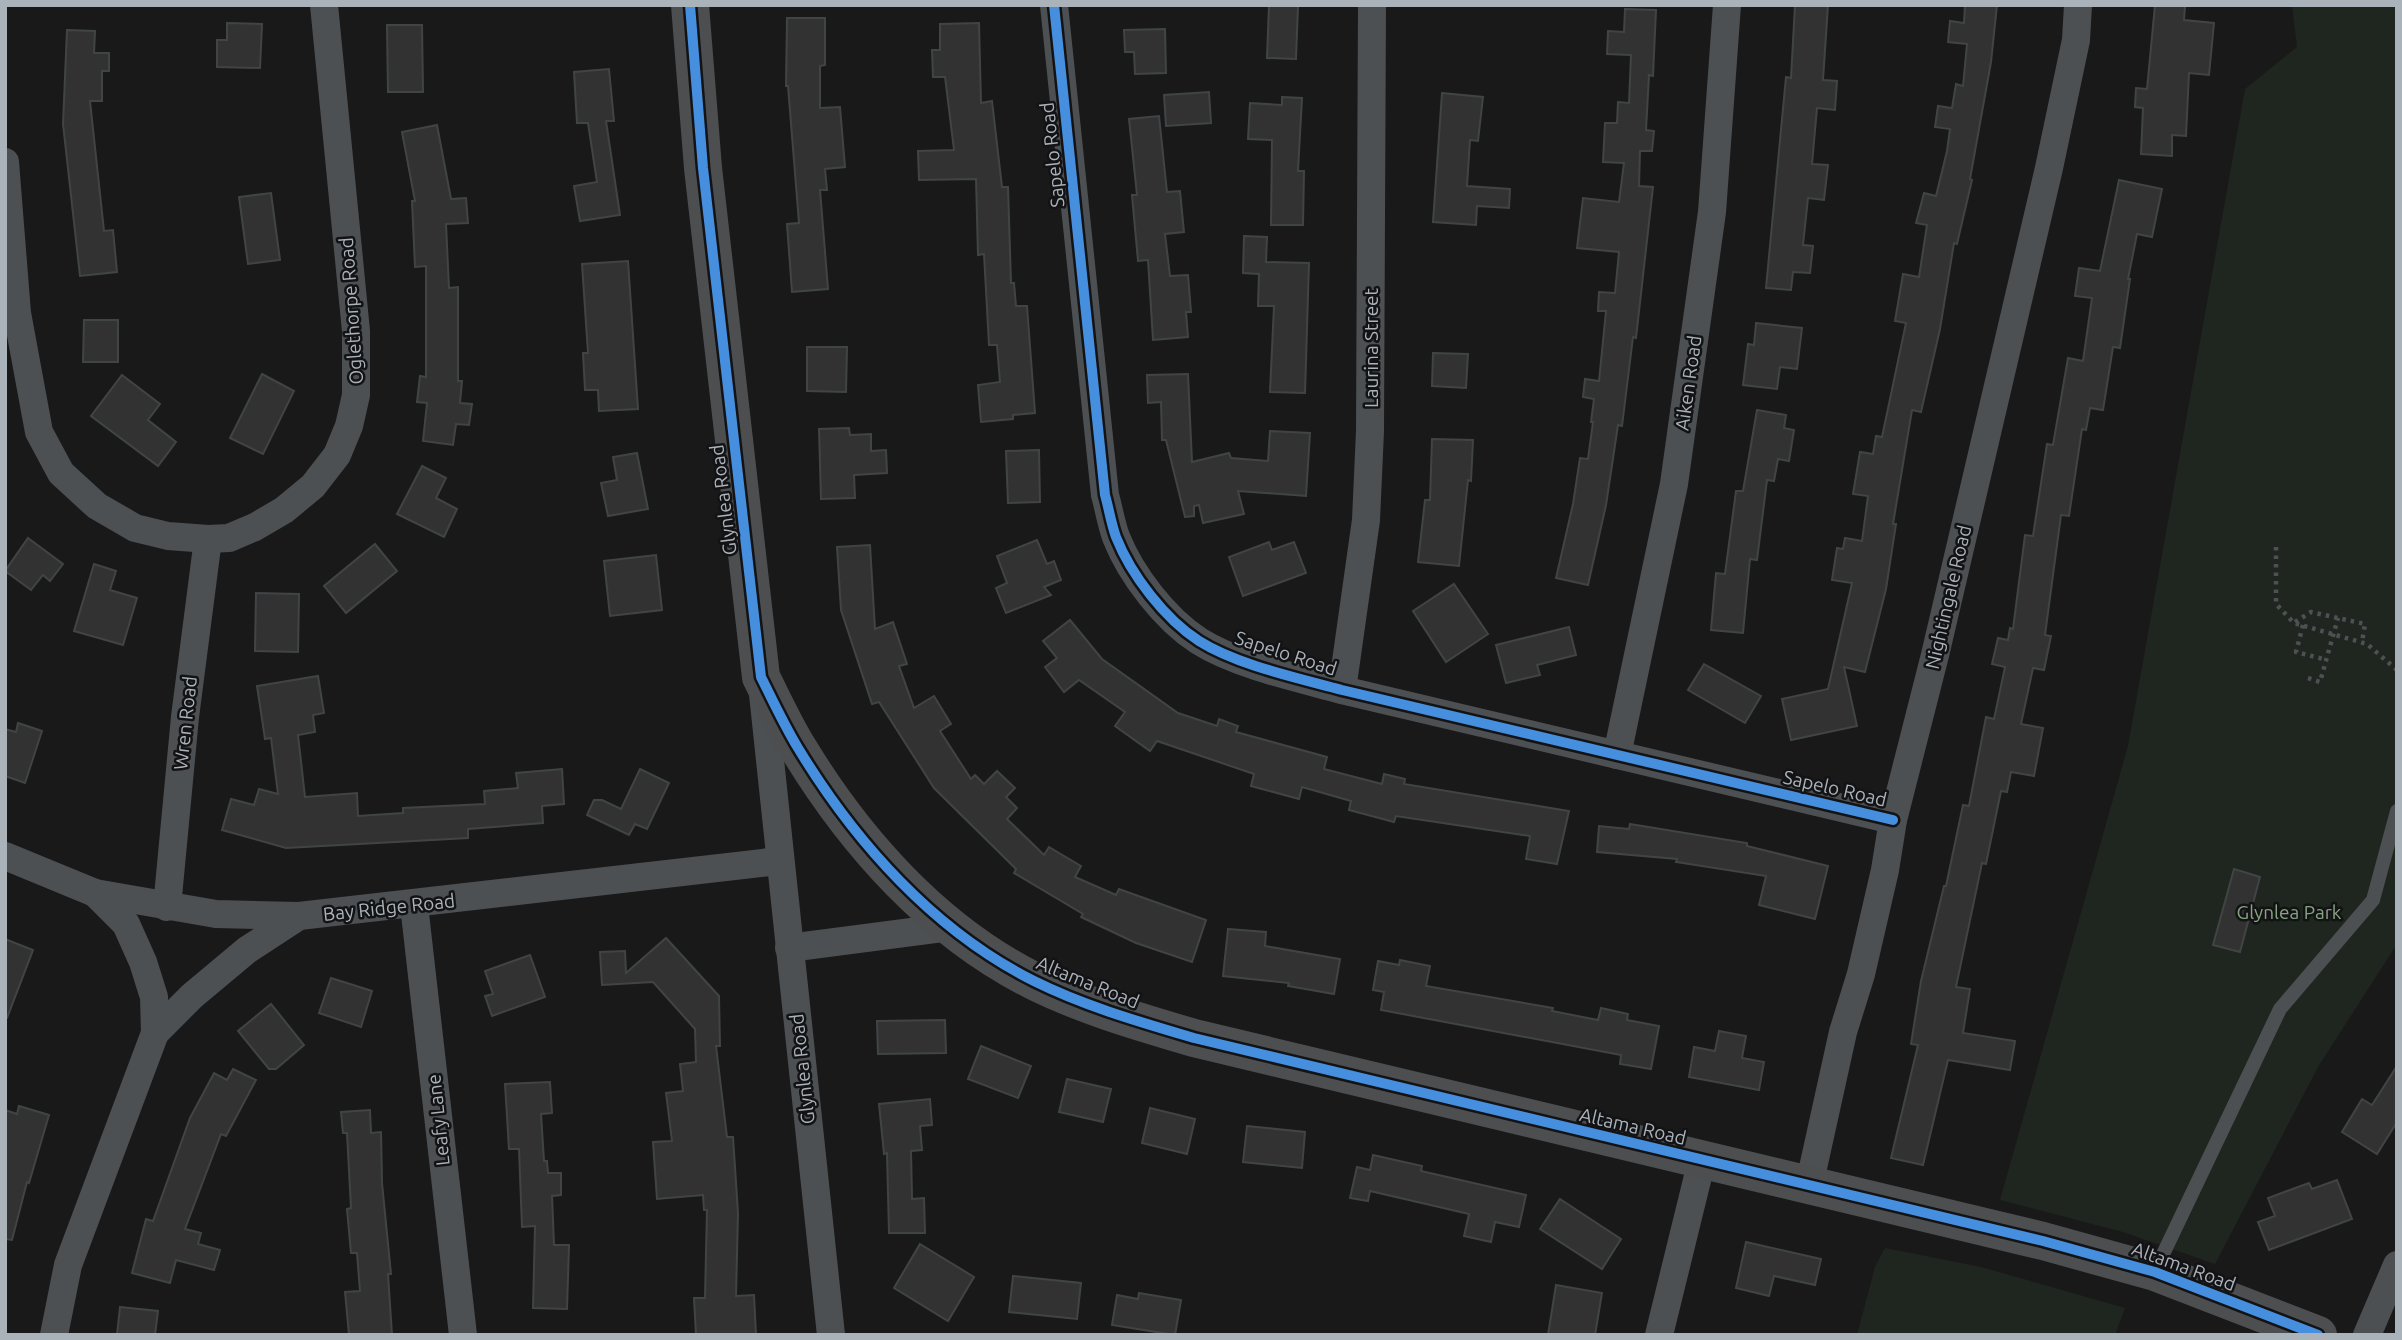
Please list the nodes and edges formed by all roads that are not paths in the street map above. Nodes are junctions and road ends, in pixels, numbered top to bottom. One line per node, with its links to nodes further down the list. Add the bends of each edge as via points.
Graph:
1 (324, 5): 8 (street, Oglethorpe Road, via 356,331 352,416 337,455 313,486 255,527 229,538)
2 (690, 5): 9 (street, Glynlea Road, via 703,168)
3 (1054, 5): 10 (street, Sapelo Road, via 1105,495 1117,538 1166,615 1200,642 1254,665)
4 (1372, 5): 10 (street, Laurina Street, via 1370,444 1366,520)
5 (1727, 5): 11 (street, Aiken Road, via 1712,212 1674,484)
6 (2078, 5): 13 (street, Nightingale Road, via 2076,40 2049,168)
7 (5, 162): 8 (street, Oglethorpe Road, via 17,313 39,432 61,473 97,506 135,528 168,537)
8 (208, 539): 18 (street, Wren Road)
9 (761, 677): 15 (street, Glynlea Road); 20 (street, Glynlea Road, via 826,790 908,890)
10 (1342, 690): 11 (street, Sapelo Road)
11 (1616, 755): 13 (street, Sapelo Road)
12 (2397, 811): 26 (lane, via 2373,900 2280,1009)
13 (1894, 820): 24 (street, Nightingale Road)
14 (5, 856): 16 (street, Bay Ridge Road)
15 (779, 861): 17 (street, Bay Ridge Road); 21 (street, Glynlea Road)
16 (95, 893): 18 (street, Bay Ridge Road); 22 (street, via 126,924 143,962 154,997)
17 (414, 905): 19 (street, Bay Ridge Road); 28 (street, Leafy Lane)
18 (167, 907): 19 (street, Bay Ridge Road, via 216,914)
19 (299, 916): 22 (street, via 247,950)
20 (950, 927): 21 (street); 23 (street, Altama Road, via 1033,980 1158,1027)
21 (789, 948): 29 (street, Glynlea Road)
22 (155, 1033): 27 (street, via 68,1265)
23 (1702, 1160): 24 (street, Altama Road); 30 (street)
24 (1809, 1186): 26 (street, Altama Road)
25 (2397, 1265): 32 (street)
26 (2155, 1272): 31 (street, Altama Road)
27 (54, 1335)
28 (463, 1335)
29 (831, 1335)
30 (1659, 1335)
31 (2318, 1335)
32 (2367, 1335)

